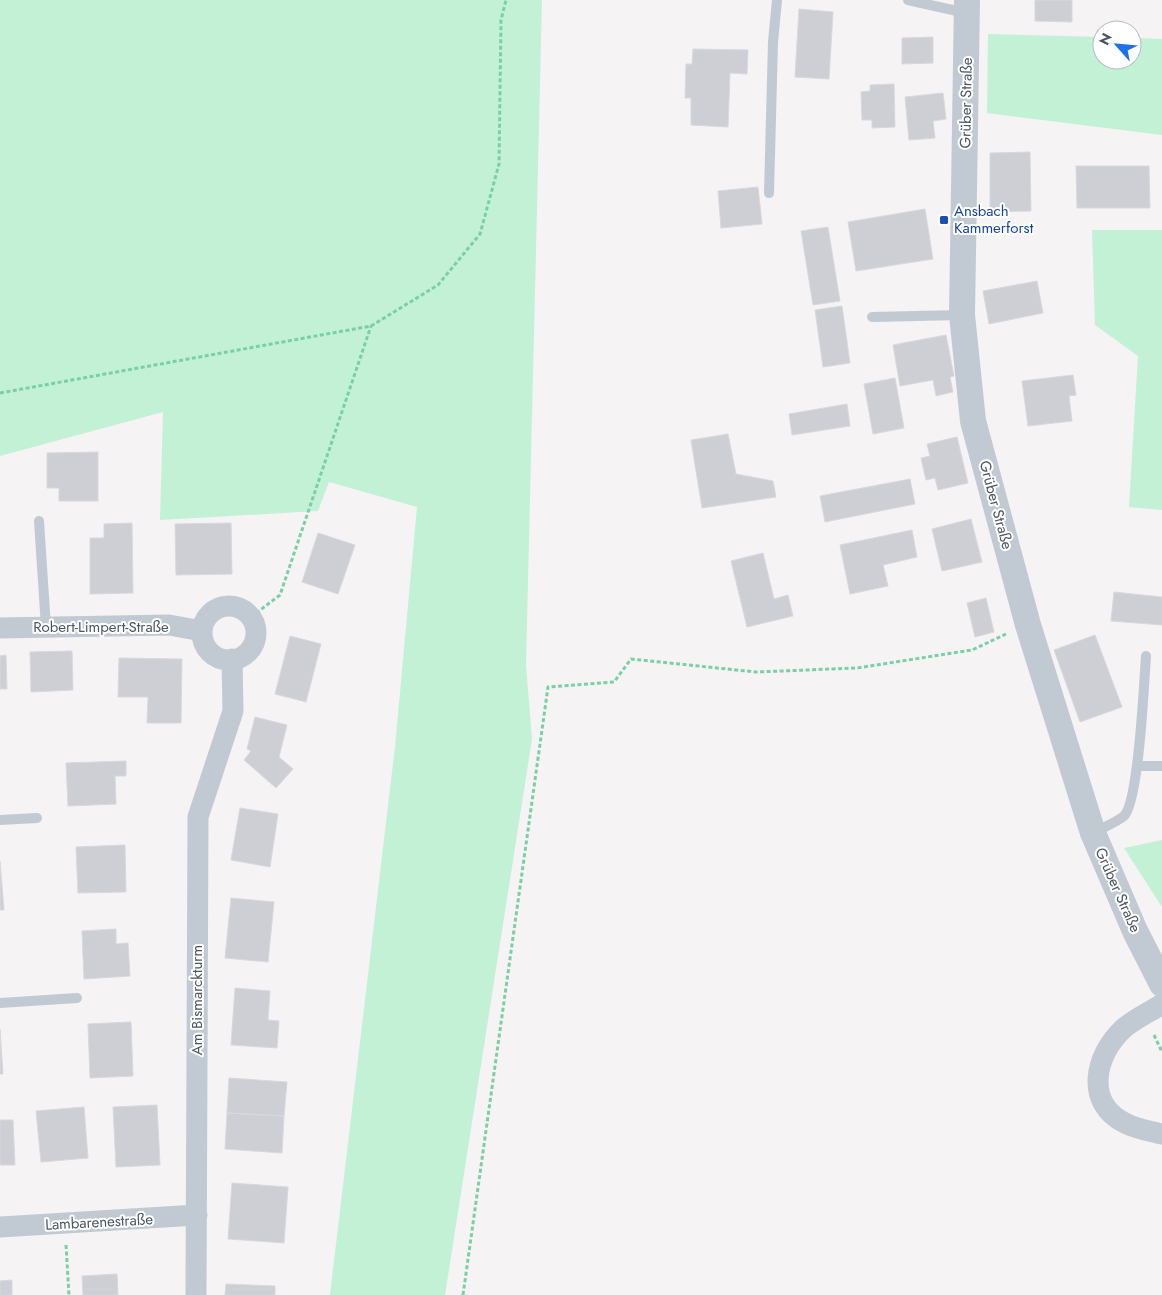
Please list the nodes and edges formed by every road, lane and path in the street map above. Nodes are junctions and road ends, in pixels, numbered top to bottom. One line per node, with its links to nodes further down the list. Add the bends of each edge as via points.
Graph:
1 (506, 0): 8 (path, via 501,20 499,164 480,234 438,285)
2 (777, 0): 5 (lane)
3 (908, 0): 4 (lane)
4 (967, 7): 6 (street, Grüber Straße)
5 (769, 193)
6 (962, 315): 7 (lane); 12 (street, Grüber Straße, via 973,421)
7 (872, 317)
8 (371, 326): 9 (path); 11 (path, via 280,595)
9 (0, 393)
10 (39, 521): 13 (lane)
11 (251, 617): 15 (street, via 236,606 217,608 204,622); 17 (street, via 255,625 253,644 240,657)
12 (1028, 625): 22 (street, Grüber Straße); 33 (path, via 972,650 857,668 756,672 631,659 614,682 548,687)
13 (46, 627): 14 (street, Robert-Limpert-Straße); 15 (street, Robert-Limpert-Straße, via 169,625)
14 (0, 628)
15 (202, 631): 17 (street, via 203,640 214,655)
16 (1146, 656): 18 (lane)
17 (232, 659): 28 (street, Am Bismarckturm, via 233,711 198,817)
18 (1136, 766): 19 (lane); 22 (lane, via 1133,796 1125,816)
19 (1162, 766)
20 (37, 818): 21 (lane)
21 (0, 820)
22 (1093, 833): 23 (street, Grüber Straße, via 1135,931)
23 (1162, 984)
24 (77, 998): 25 (lane)
25 (0, 1003)
26 (1162, 1004): 27 (street, via 1124,1029 1107,1048 1097,1077 1099,1094 1113,1115 1124,1123)
27 (1162, 1134)
28 (197, 1216): 29 (street, Lambarenestraße); 32 (street, Am Bismarckturm)
29 (65, 1224): 30 (street, Lambarenestraße); 31 (path)
30 (0, 1227)
31 (69, 1295)
32 (196, 1295)
33 (462, 1295)

